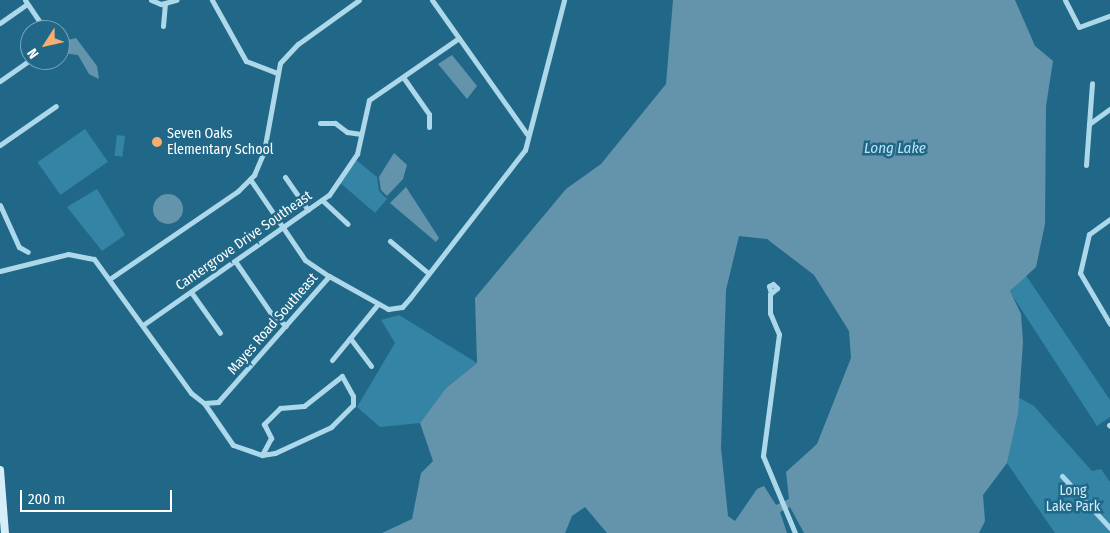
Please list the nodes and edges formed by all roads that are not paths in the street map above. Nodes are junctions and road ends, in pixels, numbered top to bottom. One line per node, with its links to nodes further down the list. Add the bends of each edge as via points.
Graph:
1 (152, 0): 9 (street)
2 (176, 0): 9 (street)
3 (212, 0): 16 (street, via 246,61)
4 (359, 0): 16 (street, via 288,51)
5 (432, 0): 14 (street)
6 (564, 0): 26 (street, Mayes Road Southeast)
7 (1065, 0): 10 (street, via 1079,27)
8 (26, 2): 11 (street); 12 (street)
9 (165, 3): 13 (street)
10 (1110, 16)
11 (38, 20)
12 (0, 23)
13 (163, 26)
14 (458, 38): 17 (street, Cantergrove Drive Southeast); 26 (street)
15 (20, 67): 18 (street)
16 (277, 72): 30 (street, via 264,151)
17 (403, 77): 24 (street, via 429,114); 25 (street, Cantergrove Drive Southeast, via 369,100)
18 (0, 80)
19 (1092, 83): 23 (street)
20 (56, 106): 27 (street)
21 (1110, 109): 23 (street)
22 (320, 123): 25 (street, via 335,123 347,132)
23 (1089, 124): 28 (street)
24 (429, 127)
25 (361, 134): 31 (street, Cantergrove Drive Southeast, via 357,154)
26 (527, 134): 41 (street, Mayes Road Southeast, via 520,157)
27 (0, 144)
28 (1086, 165)
29 (285, 177): 33 (street)
30 (250, 179): 36 (street); 43 (street)
31 (322, 200): 33 (street, Cantergrove Drive Southeast); 35 (street)
32 (0, 206): 38 (street, via 19,247)
33 (308, 210): 36 (street, Cantergrove Drive Southeast)
34 (1110, 219): 47 (street, via 1089,234 1080,273)
35 (348, 224)
36 (283, 228): 39 (street, Cantergrove Drive Southeast); 42 (street, via 305,260)
37 (390, 241): 41 (street)
38 (28, 252)
39 (235, 261): 44 (street, Cantergrove Drive Southeast); 49 (street, via 270,312)
40 (0, 271): 43 (street, via 76,253 94,258)
41 (427, 272): 46 (street, Mayes Road Southeast, via 402,307)
42 (329, 276): 46 (street, Mayes Road Southeast); 49 (street, Mayes Road Southeast)
43 (111, 278): 48 (street)
44 (191, 292): 48 (street, Cantergrove Drive Southeast); 50 (street)
45 (771, 293): 60 (street, via 770,313 779,334 764,456)
46 (377, 305): 51 (street)
47 (1110, 324)
48 (143, 325): 54 (street, via 188,389)
49 (286, 326): 54 (street, Mayes Road Southeast, via 222,399)
50 (220, 333)
51 (350, 338): 52 (street); 53 (street)
52 (332, 360)
53 (371, 366)
54 (204, 403): 55 (street, via 227,440)
55 (262, 454): 55 (street, via 310,440 331,427 356,402 342,376 304,406 280,408 264,424 271,438)
56 (0, 470): 59 (street)
57 (1062, 476): 58 (street)
58 (1110, 528)
59 (5, 533)
60 (796, 533)

